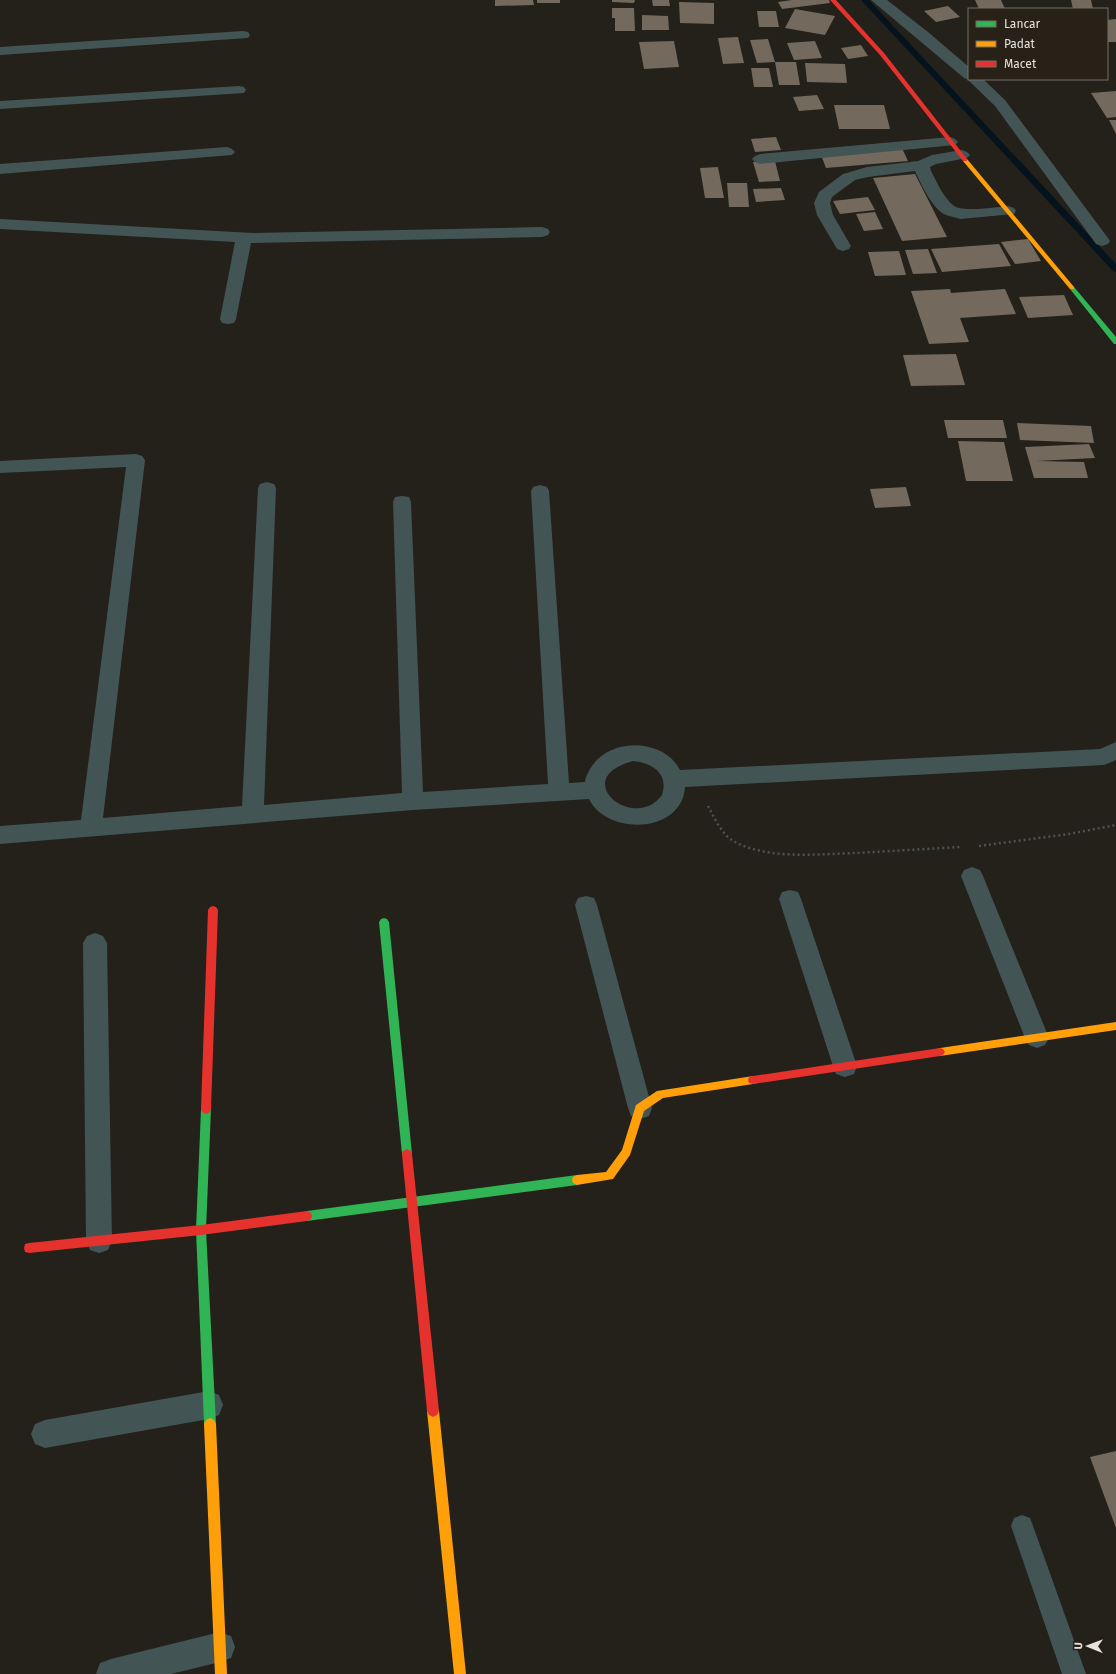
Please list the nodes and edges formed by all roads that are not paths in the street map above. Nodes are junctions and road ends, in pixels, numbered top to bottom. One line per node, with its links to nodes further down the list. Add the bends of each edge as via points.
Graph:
1 (833, 0): 9 (street, via 882,54)
2 (878, 0): 5 (street)
3 (243, 35): 4 (street)
4 (0, 51)
5 (968, 74)
6 (975, 80): 19 (street, via 1000,103)
7 (239, 90): 8 (street)
8 (0, 105)
9 (950, 142): 11 (street); 12 (street)
10 (227, 152): 14 (street)
11 (962, 155): 13 (street, via 932,160); 15 (street)
12 (760, 159)
13 (922, 165): 15 (street, via 923,172 948,210 960,214); 20 (street, via 867,172 849,177 826,194 822,203 825,215)
14 (0, 169)
15 (1008, 211): 22 (street)
16 (1, 228): 18 (street)
17 (542, 232): 18 (street)
18 (244, 238): 21 (street)
19 (1102, 241)
20 (843, 246)
21 (228, 319)
22 (1116, 342)
23 (0, 467): 33 (street, via 136,460)
24 (267, 488): 32 (street)
25 (540, 491): 30 (street)
26 (402, 502): 31 (street)
27 (1112, 757): 28 (street)
28 (674, 781): 29 (street, via 675,790 670,801 662,809 650,815 636,817 621,815 609,809 600,801); 29 (street, via 669,769 659,760 633,753 608,760 594,779)
29 (595, 790): 30 (street)
30 (559, 791): 31 (street)
31 (413, 801): 32 (street)
32 (253, 814): 33 (street)
33 (91, 827): 34 (street)
34 (0, 834)
35 (972, 876): 42 (street)
36 (790, 899): 43 (street)
37 (586, 905): 44 (street)
38 (213, 910): 46 (street)
39 (384, 922): 45 (street)
40 (95, 943): 47 (street)
41 (1116, 1026): 42 (street)
42 (1037, 1038): 43 (street)
43 (845, 1066): 44 (street, via 661,1094)
44 (640, 1108): 45 (street, via 626,1152 609,1176)
45 (412, 1202): 46 (street); 54 (street)
46 (201, 1230): 47 (street); 49 (street)
47 (99, 1241): 48 (street)
48 (29, 1248)
49 (209, 1406): 50 (street); 52 (street)
50 (45, 1434)
51 (1022, 1526): 55 (lane)
52 (221, 1660): 53 (street)
53 (111, 1674)
54 (460, 1674)
55 (1074, 1674)

